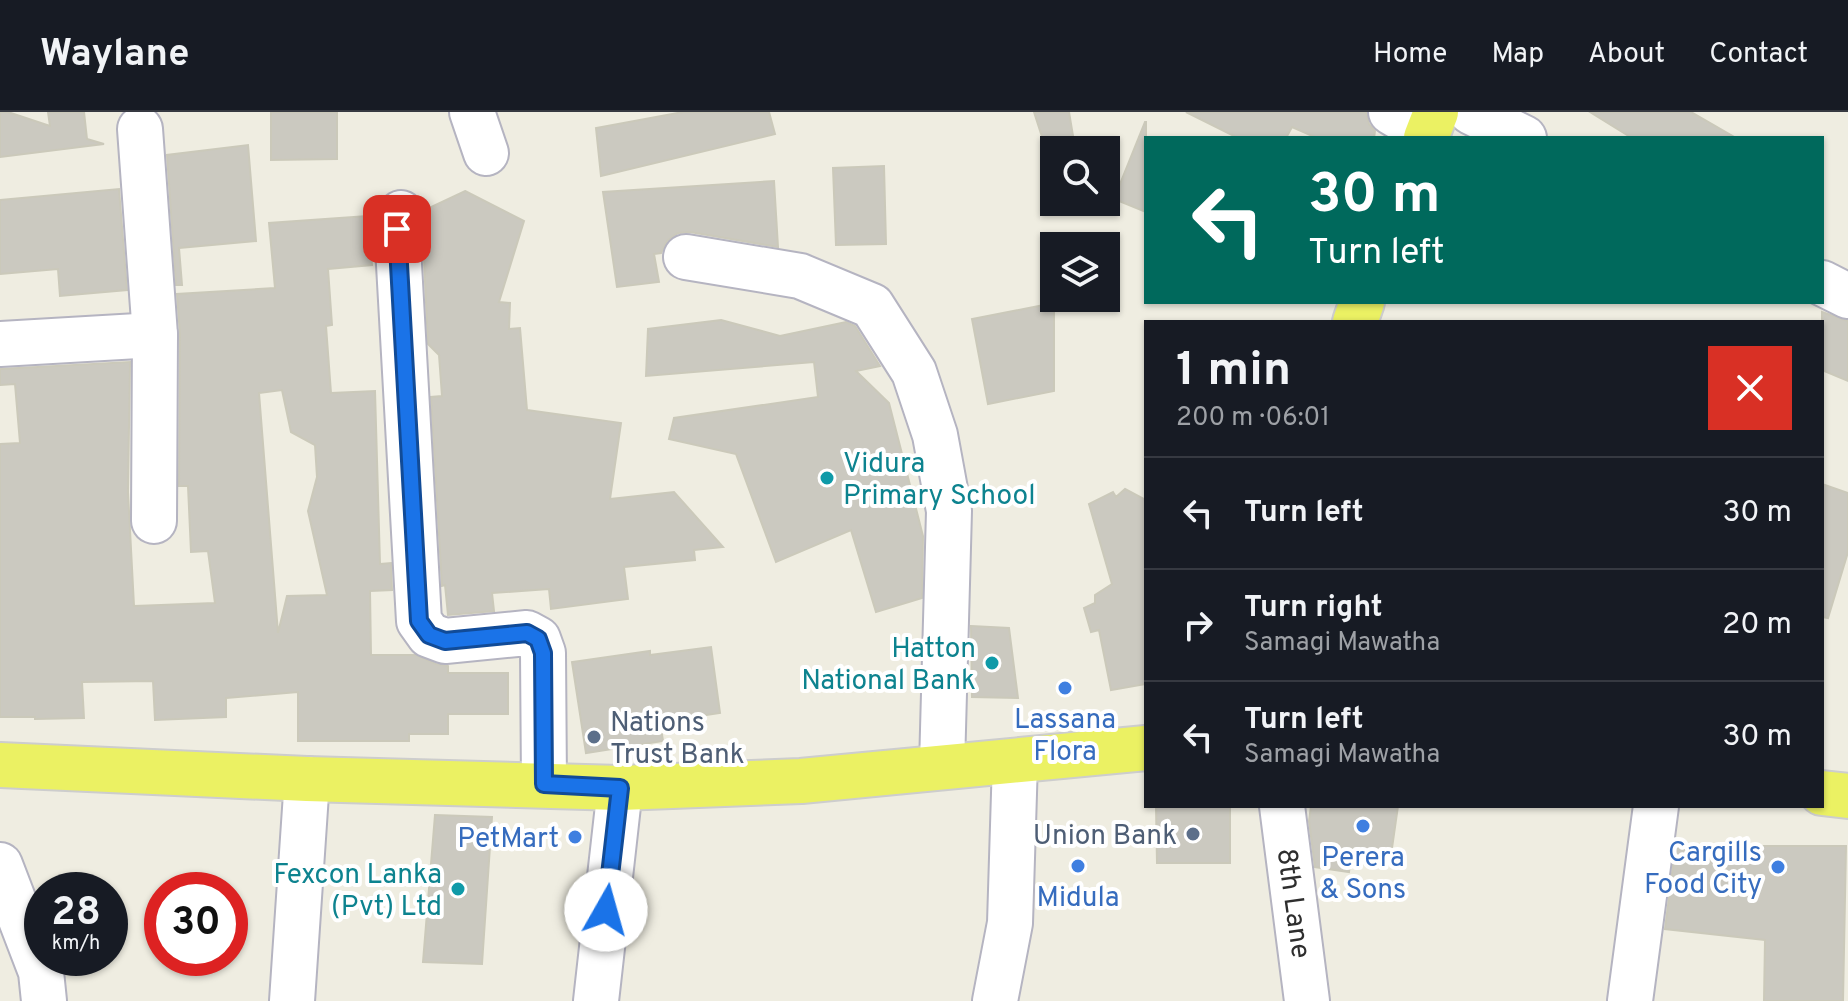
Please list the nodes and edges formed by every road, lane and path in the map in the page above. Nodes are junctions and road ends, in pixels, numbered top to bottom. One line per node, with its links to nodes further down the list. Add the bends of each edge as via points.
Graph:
1 (472, 112): 5 (street)
2 (1471, 112): 4 (street)
3 (140, 129): 10 (street)
4 (1520, 136)
5 (486, 153)
6 (401, 213): 18 (street, via 397,229 419,621 429,635 445,641 527,633 538,639 543,653)
7 (686, 257): 16 (street, via 800,276 872,306 914,372 935,435 949,511)
8 (1824, 284): 9 (street)
9 (1848, 296)
10 (155, 335): 11 (street); 12 (street)
11 (0, 344)
12 (154, 521)
13 (1144, 748): 14 (main road)
14 (1015, 761): 16 (main road); 28 (street, via 1010,923)
15 (0, 765): 17 (main road)
16 (942, 766): 19 (main road, via 801,781)
17 (307, 779): 18 (main road); 26 (street)
18 (544, 784): 19 (main road)
19 (620, 788): 27 (street)
20 (1824, 793): 21 (main road)
21 (1848, 796)
22 (1282, 808): 29 (street, 8th Lane)
23 (1656, 808): 30 (street)
24 (0, 865): 25 (street, via 41,972)
25 (44, 1001)
26 (292, 1001)
27 (596, 1001)
28 (995, 1001)
29 (1307, 1001)
30 (1630, 1001)

